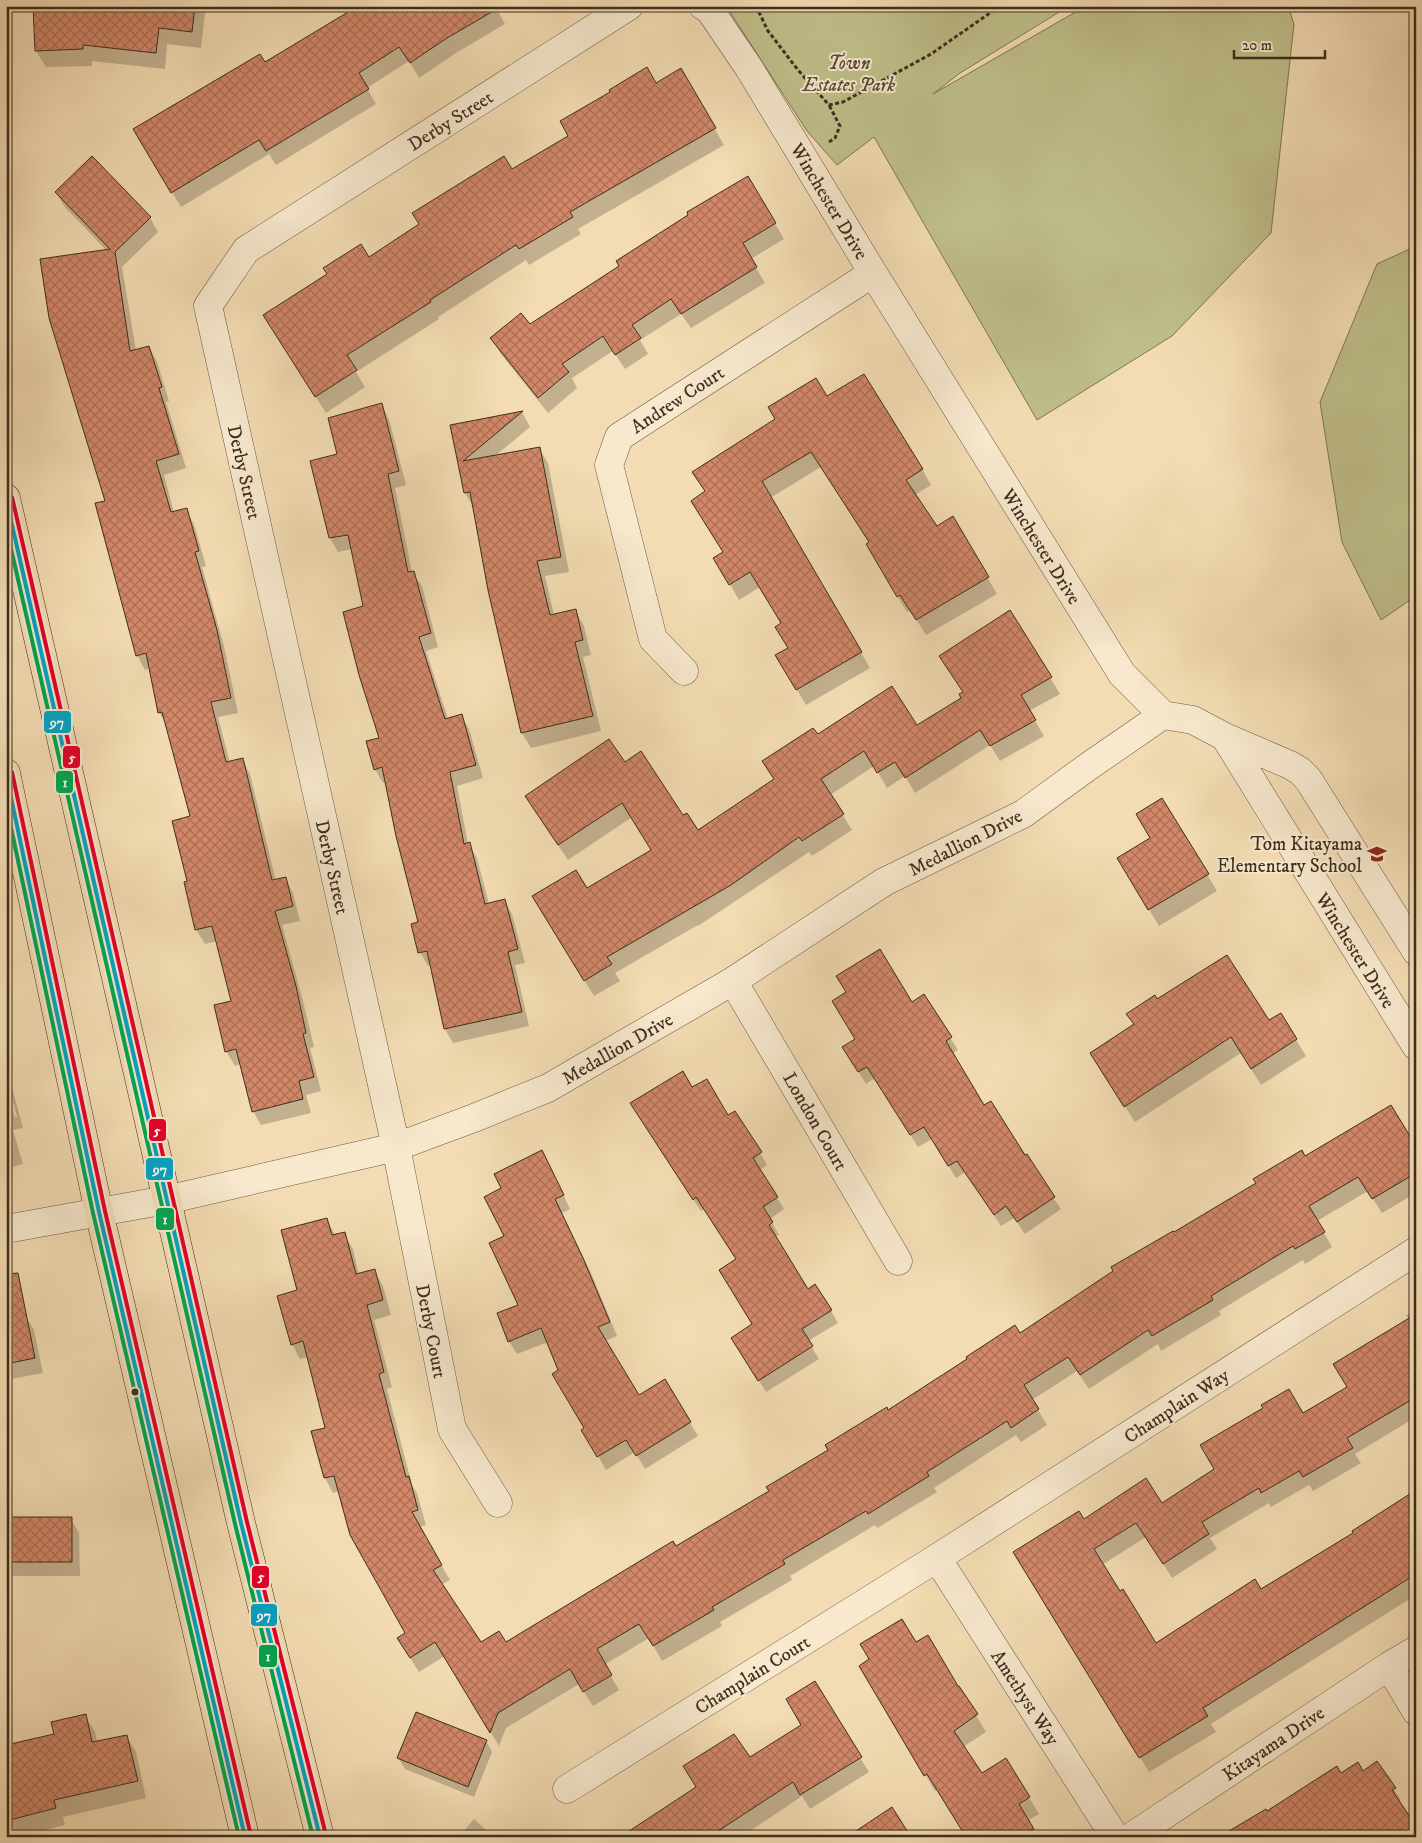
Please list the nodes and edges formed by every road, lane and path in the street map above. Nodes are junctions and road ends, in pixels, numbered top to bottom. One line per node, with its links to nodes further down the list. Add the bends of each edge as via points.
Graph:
1 (629, 6): 16 (street, Derby Street, via 246,250 208,306)
2 (703, 6): 6 (street, Winchester Drive, via 709,9 750,68)
3 (756, 6): 5 (path, via 768,31)
4 (1000, 6): 5 (path, via 931,54 843,102)
5 (829, 105): 6 (path, via 840,126 836,138)
6 (803, 157): 7 (street, Winchester Drive)
7 (873, 272): 9 (street, Andrew Court, via 619,437 609,466 652,640); 10 (street, Winchester Drive, via 1122,674)
8 (6, 498): 17 (main road)
9 (684, 671)
10 (1163, 715): 11 (street, Winchester Drive, via 1193,720); 14 (street, Medallion Drive, via 1023,814 884,882)
11 (1224, 737): 13 (street, via 1290,765 1308,779); 15 (street, Winchester Drive)
12 (6, 773): 18 (main road)
13 (1416, 951)
14 (733, 981): 16 (street, Medallion Drive, via 548,1088); 21 (street, London Court)
15 (1416, 1046)
16 (396, 1147): 17 (street, Medallion Drive); 22 (street, Derby Court, via 452,1429)
17 (166, 1200): 18 (street, Medallion Drive); 29 (main road, via 241,1523)
18 (99, 1212): 19 (street, Medallion Drive); 28 (main road)
19 (6, 1229)
20 (1416, 1251): 23 (street, Champlain Way)
21 (898, 1261)
22 (498, 1503)
23 (937, 1558): 27 (street, Champlain Court); 30 (street, Amethyst Way)
24 (1416, 1650): 25 (street, Kitayama Drive)
25 (1389, 1666): 26 (street); 31 (street, Kitayama Drive)
26 (1416, 1711)
27 (567, 1790)
28 (245, 1837)
29 (320, 1837)
30 (1115, 1837)
31 (1131, 1837)

